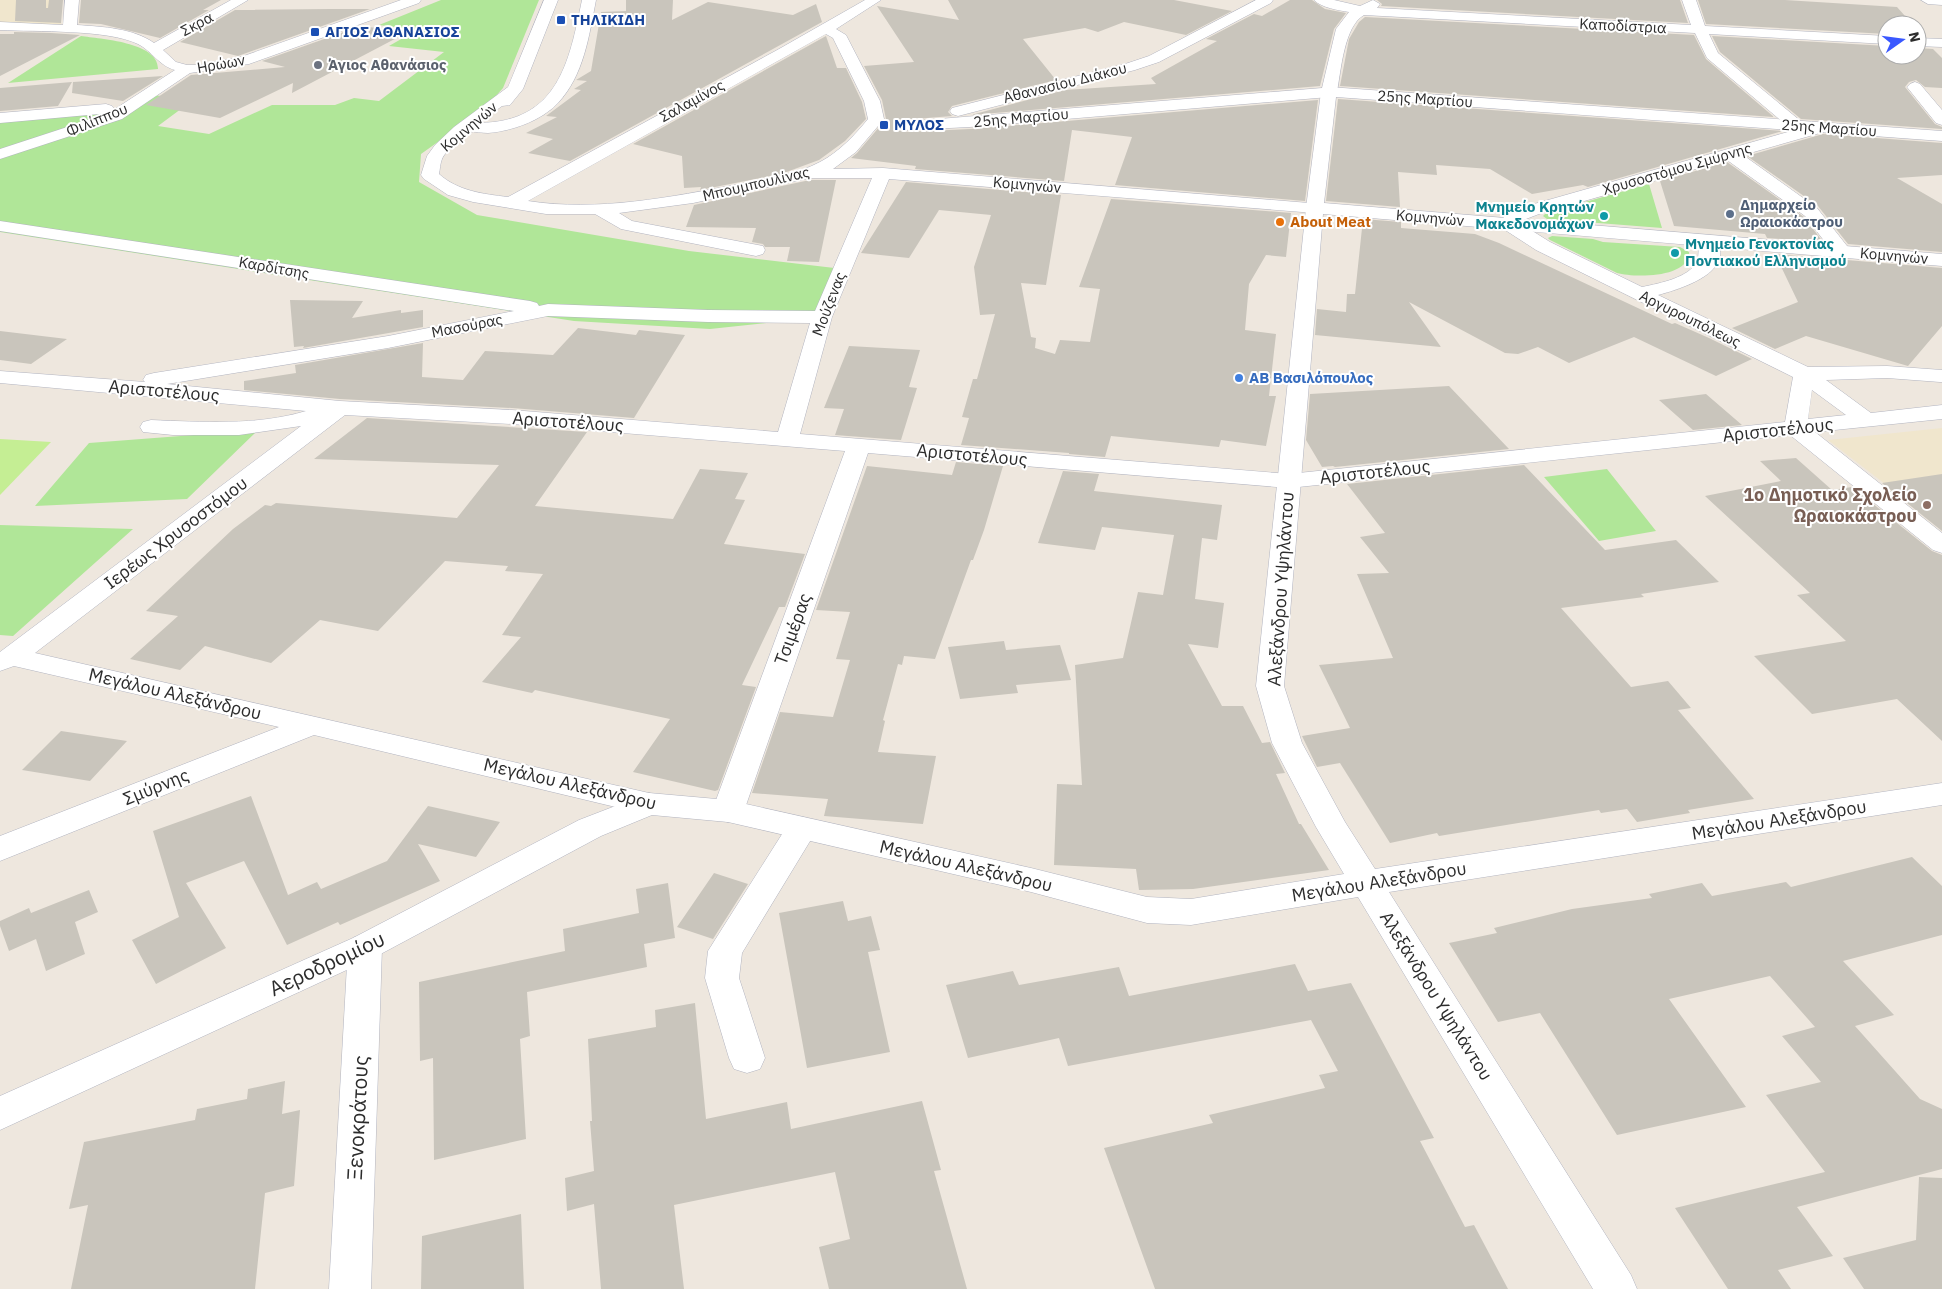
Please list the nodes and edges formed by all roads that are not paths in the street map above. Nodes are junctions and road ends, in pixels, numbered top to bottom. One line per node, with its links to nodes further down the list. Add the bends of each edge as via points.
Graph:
1 (72, 0): 16 (street)
2 (241, 0): 21 (street, Σκρα)
3 (551, 0): 30 (street, Κομνηνών, via 515,89 500,108)
4 (589, 0): 30 (street, via 574,65 564,90 529,118 490,129)
5 (874, 0): 15 (street, Σαλαμίνος)
6 (1266, 0): 28 (street, Αθανασίου Διάκου, via 1154,59)
7 (1322, 0): 13 (street, Καποδίστρια)
8 (1381, 0): 13 (street, Αλεξάνδρου Υψηλάντου)
9 (1689, 0): 17 (street)
10 (1928, 0): 12 (street)
11 (407, 1): 22 (street, Ηρώων, via 244,61)
12 (1942, 1)
13 (1360, 10): 17 (street, Καποδίστρια); 24 (street, Αλεξάνδρου Υψηλάντου, via 1343,29)
14 (0, 26): 16 (street, Ηρώων)
15 (826, 29): 33 (street, Μπουμπουλίνας, via 839,35 872,101 876,119); 40 (street, Σαλαμίνος)
16 (70, 30): 21 (street, Ηρώων, via 106,31 142,41)
17 (1700, 30): 18 (street, Καποδίστρια); 29 (street, via 1715,58)
18 (1877, 39)
19 (1927, 42): 20 (street)
20 (1942, 43)
21 (154, 49): 22 (street, Ηρώων, via 171,65)
22 (187, 69): 25 (street, Φιλίππου)
23 (1915, 87): 27 (street)
24 (1329, 92): 28 (street, 25ης Μαρτίου); 29 (street, 25ης Μαρτίου); 41 (street, Αλεξάνδρου Υψηλάντου)
25 (131, 107): 26 (street); 34 (street, Φιλίππου, via 116,116)
26 (0, 118)
27 (1942, 120)
28 (908, 125): 33 (street, Αθανασίου Διάκου)
29 (1797, 126): 31 (street, 25ης Μαρτίου)
30 (471, 128): 36 (street, Κομνηνών); 40 (street, Κομνηνών, via 446,143 435,157 430,175 439,185 457,193)
31 (1821, 128): 32 (street, 25ης Μαρτίου); 35 (street, Χρυσοστόμου Σμύρνης)
32 (1942, 136)
33 (856, 142): 39 (street, Μπουμπουλίνας, via 818,170)
34 (0, 154)
35 (1730, 154): 43 (street, Χρυσοστόμου Σμύρνης, via 1533,210 1512,218); 47 (street, via 1811,212)
36 (457, 155)
37 (883, 173): 39 (street, Κομνηνών, via 832,172); 41 (street, Κομνηνών); 51 (street, Μούζενας)
38 (451, 175): 40 (street, Κομνηνών, via 467,188)
39 (799, 176): 42 (street, Μπουμπουλίνας, via 698,197)
40 (511, 203): 42 (street, Μπουμπουλίνας, via 552,209)
41 (1315, 208): 43 (street, Κομνηνών); 64 (street, Αλεξάνδρου Υψηλάντου)
42 (598, 209): 46 (street, via 627,226)
43 (1508, 224): 45 (street, Κομνηνών); 49 (street, Αργυρουπόλεως, via 1543,246)
44 (0, 226): 50 (street, Καρδίτσης)
45 (1708, 242): 47 (street, Κομνηνών); 49 (street, via 1709,255 1702,270 1683,281)
46 (756, 250)
47 (1842, 251): 48 (street, Κομνηνών)
48 (1942, 260)
49 (1639, 294): 52 (street, Αργυρουπόλεως)
50 (548, 310): 51 (street, Μασούρας); 55 (street, Μασούρας, via 388,342)
51 (822, 317): 62 (street, Μούζενας)
52 (1804, 374): 53 (street, via 1887,372); 59 (street, Αργυρουπόλεως); 61 (street)
53 (1941, 375): 58 (street)
54 (0, 377): 55 (street, Αριστοτέλους)
55 (116, 386): 56 (street, Αριστοτέλους)
56 (340, 408): 60 (street, via 278,424 213,429); 62 (street, Αριστοτέλους, via 512,417); 66 (street, Ιερέως Χρυσοστόμου)
57 (1942, 412): 58 (street, Αριστοτέλους)
58 (1905, 417): 59 (street, Αριστοτέλους)
59 (1868, 421): 61 (street, Αριστοτέλους)
60 (151, 427)
61 (1795, 428): 64 (street, Αριστοτέλους); 65 (street)
62 (787, 439): 63 (street, Αριστοτέλους)
63 (859, 446): 64 (street, Αριστοτέλους); 70 (street, Τσιμέρας)
64 (1289, 481): 73 (street, Αλεξάνδρου Υψηλάντου, via 1270,686 1287,743)
65 (1942, 544)
66 (4, 656): 67 (street, Μεγάλου Αλεξάνδρου)
67 (312, 725): 69 (street, Μεγάλου Αλεξάνδρου); 72 (street, Σμύρνης)
68 (1942, 794): 73 (street, Μεγάλου Αλεξάνδρου)
69 (649, 804): 70 (street, Μεγάλου Αλεξάνδρου); 74 (street, Αεροδρομίου, via 590,828)
70 (728, 811): 71 (street, Μεγάλου Αλεξάνδρου)
71 (802, 828): 73 (street, Μεγάλου Αλεξάνδρου, via 1147,910 1191,912); 75 (street, via 725,951 722,978)
72 (0, 849)
73 (1366, 883): 78 (street, Αλεξάνδρου Υψηλάντου)
74 (365, 947): 76 (street, Αεροδρομίου); 77 (street, Ξενοκράτους)
75 (747, 1058)
76 (0, 1114)
77 (350, 1289)
78 (1616, 1289)

